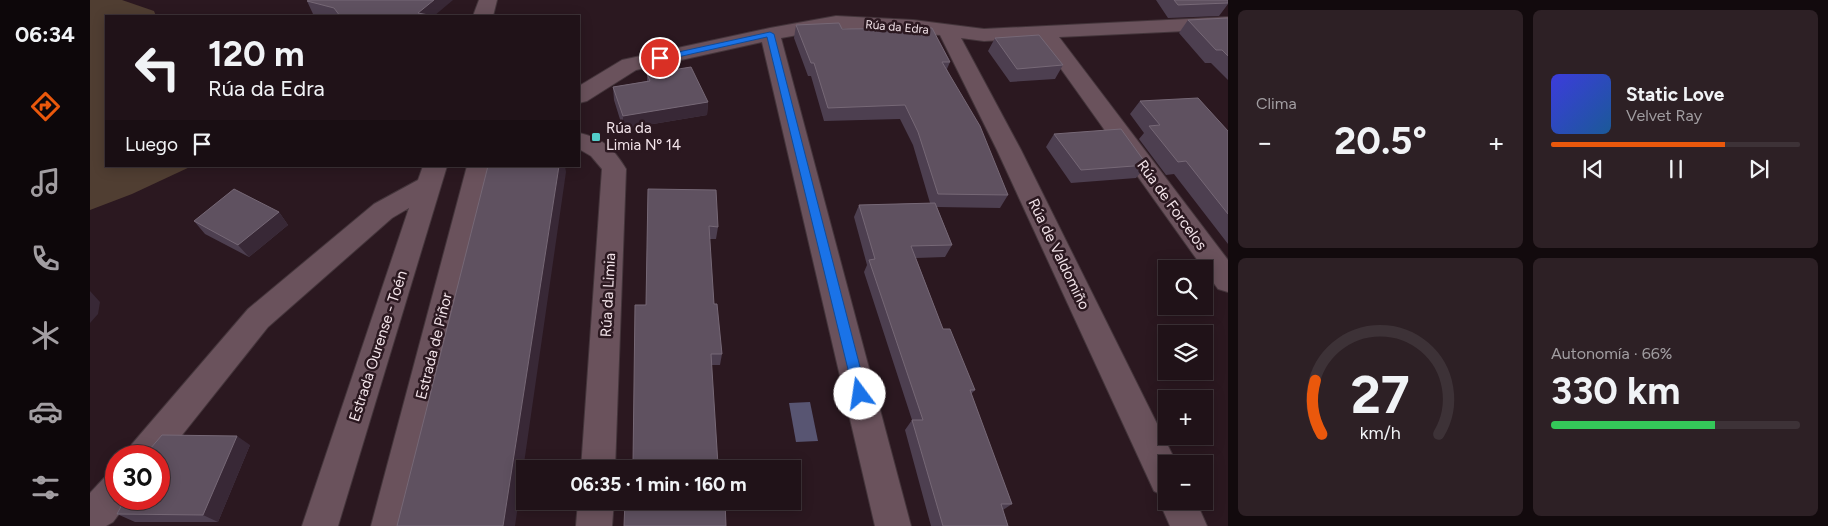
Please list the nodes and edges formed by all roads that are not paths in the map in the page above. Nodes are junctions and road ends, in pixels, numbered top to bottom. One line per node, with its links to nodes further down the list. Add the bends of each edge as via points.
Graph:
1 (488, 0): 2 (street)
2 (483, 15)
3 (1228, 23): 5 (street, Rúa da Edra)
4 (948, 32): 5 (street, Rúa da Edra, via 984,35); 6 (street, Rúa da Edra, via 913,26 836,22); 14 (street, Rúa de Valdomiño, via 1009,150)
5 (1045, 32): 11 (street, Rúa de Forcelos)
6 (770, 34): 7 (street, Rúa da Edra, via 629,65); 22 (street)
7 (580, 95)
8 (580, 141): 13 (street, Rúa da Limia, via 588,142 605,154 614,169)
9 (479, 167): 20 (street, Estrada de Piñor)
10 (432, 176): 12 (street, via 383,211 258,318); 19 (street, Estrada Ourense - Toén)
11 (1228, 281)
12 (153, 445)
13 (598, 460)
14 (1158, 462)
15 (105, 503): 18 (street)
16 (595, 510): 21 (street)
17 (1181, 510): 23 (street)
18 (90, 516)
19 (320, 526)
20 (389, 526)
21 (594, 526)
22 (893, 526)
23 (1189, 526)

